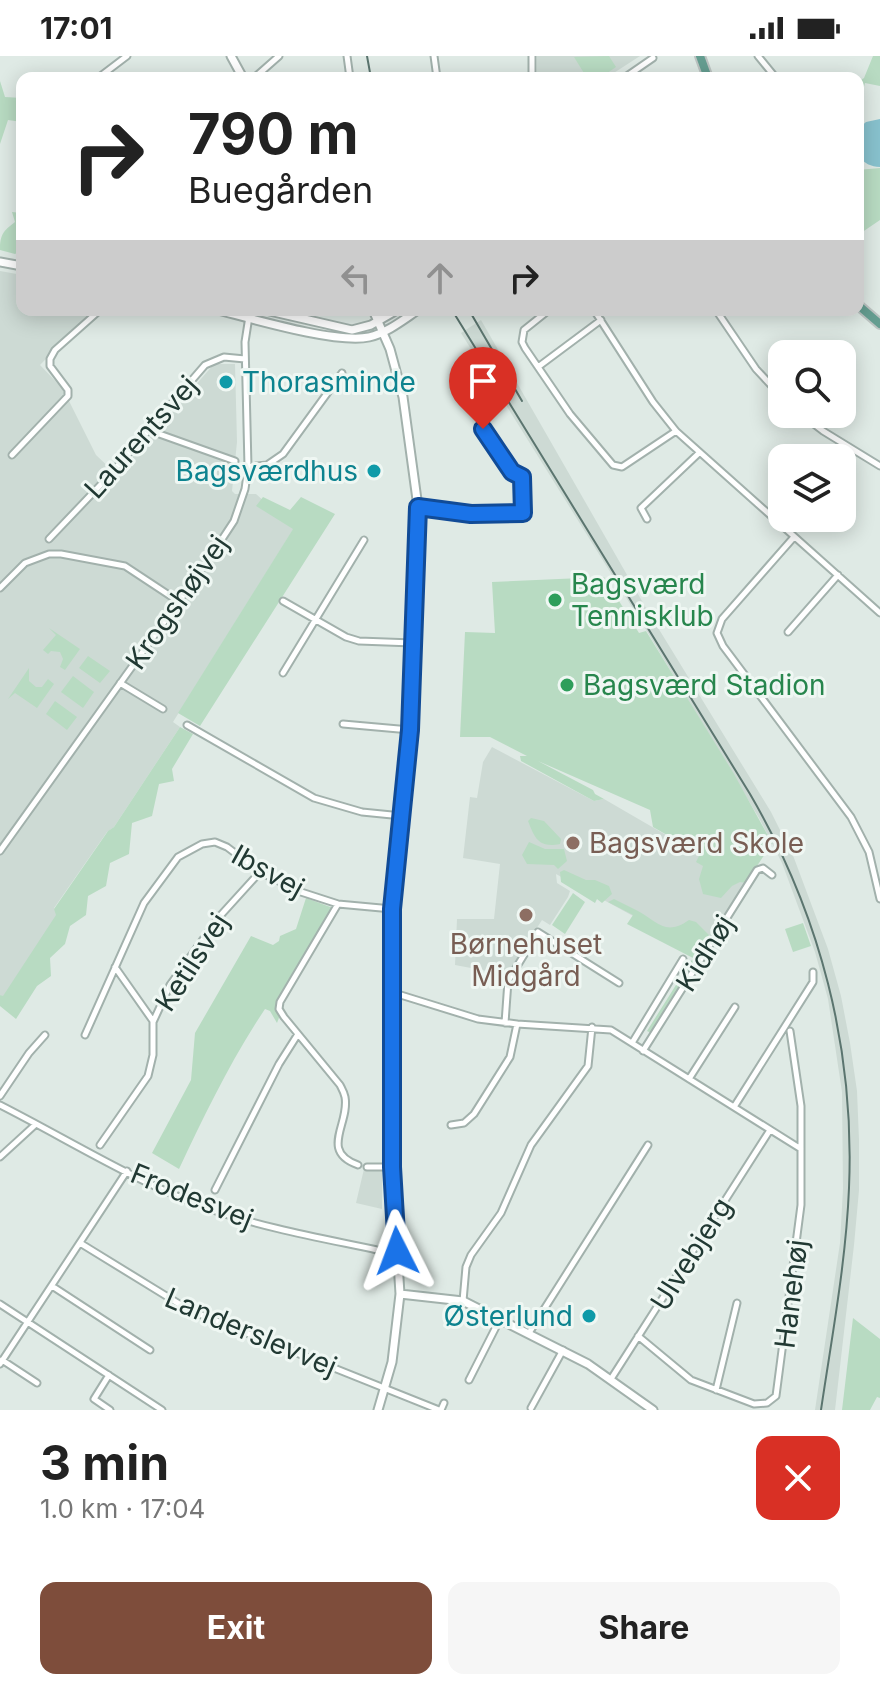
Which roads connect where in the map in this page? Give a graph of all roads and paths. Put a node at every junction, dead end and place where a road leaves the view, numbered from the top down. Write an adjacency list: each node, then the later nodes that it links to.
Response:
1 (127, 56): 5 (street)
2 (279, 56): 6 (street)
3 (758, 56): 8 (street)
4 (653, 58): 7 (street)
5 (106, 72)
6 (261, 72)
7 (633, 72)
8 (771, 72)
9 (864, 310): 22 (main road)
10 (93, 316): 33 (street)
11 (249, 316): 24 (street, Krogshøjvej)
12 (257, 316): 23 (street)
13 (291, 316): 21 (street)
14 (376, 316): 21 (street)
15 (387, 316): 21 (street)
16 (408, 316): 23 (street)
17 (541, 316): 25 (street)
18 (598, 316): 20 (street)
19 (720, 316): 27 (street)
20 (601, 320): 25 (street); 31 (street)
21 (379, 321): 23 (street)
22 (880, 324)
23 (383, 332): 37 (street)
24 (245, 359): 30 (street, Laurentsvej); 36 (street, Krogshøjvej)
25 (538, 367): 31 (street)
26 (342, 373): 36 (street)
27 (768, 382)
28 (482, 428): 37 (street)
29 (819, 428): 35 (street)
30 (148, 430): 34 (street); 40 (street, Laurentsvej)
31 (676, 431): 32 (street)
32 (699, 453): 38 (street); 39 (street)
33 (12, 455)
34 (235, 461)
35 (880, 466)
36 (248, 467): 44 (street, Krogshøjvej)
37 (418, 507): 49 (street)
38 (647, 519)
39 (794, 537): 42 (street); 58 (street)
40 (49, 539)
41 (364, 540): 47 (street)
42 (838, 575): 46 (street); 48 (street)
43 (0, 588): 44 (street)
44 (178, 601): 51 (street, Krogshøjvej)
45 (283, 601): 47 (street)
46 (880, 613)
47 (315, 620): 49 (street); 50 (street)
48 (788, 632)
49 (414, 643): 55 (street)
50 (283, 673)
51 (120, 683): 52 (street); 57 (street, Krogshøjvej)
52 (163, 709)
53 (343, 724): 55 (street)
54 (187, 725): 56 (street)
55 (410, 730): 56 (street)
56 (402, 816): 64 (street)
57 (0, 851)
58 (871, 861): 59 (street); 62 (street)
59 (880, 861)
60 (260, 872): 63 (street, Ibsvej); 66 (street, Ibsvej); 71 (street, Ketilsvej)
61 (772, 875): 80 (street, Kidhøj)
62 (880, 899)
63 (338, 904): 64 (street, Ibsvej); 76 (street)
64 (392, 909): 69 (street)
65 (683, 959): 79 (street)
66 (115, 966): 71 (street); 78 (street, Ibsvej)
67 (813, 972): 84 (street)
68 (619, 983): 72 (street)
69 (391, 992): 72 (street); 94 (street)
70 (735, 1007): 81 (street)
71 (153, 1022): 88 (street, Ketilsvej)
72 (505, 1023): 73 (street)
73 (517, 1024): 74 (street); 86 (street)
74 (592, 1027): 79 (street); 101 (street)
75 (790, 1031): 90 (street, Hanehøj)
76 (298, 1034): 92 (street); 96 (street)
77 (45, 1035): 82 (street)
78 (85, 1035)
79 (632, 1043): 80 (street)
80 (643, 1051): 81 (street)
81 (689, 1079): 84 (street)
82 (0, 1096)
83 (0, 1105): 85 (street, Frodesvej)
84 (734, 1107): 87 (street)
85 (36, 1124): 91 (street); 95 (street, Frodesvej)
86 (451, 1125)
87 (770, 1130): 90 (street); 107 (street, Ulvebjerg)
88 (100, 1145)
89 (648, 1145): 106 (street)
90 (802, 1149): 116 (street, Hanehøj)
91 (0, 1157)
92 (358, 1165)
93 (367, 1167): 94 (street)
94 (392, 1167): 98 (street)
95 (127, 1171): 97 (street); 98 (street, Frodesvej)
96 (215, 1190)
97 (80, 1243): 99 (street); 115 (street, Landerslevvej)
98 (397, 1251): 100 (street)
99 (52, 1286): 105 (street); 108 (street)
100 (400, 1294): 101 (street); 115 (street)
101 (463, 1301): 104 (street)
102 (737, 1303): 116 (street)
103 (0, 1304): 105 (street)
104 (500, 1318): 106 (street); 113 (street)
105 (28, 1321): 110 (street); 111 (street)
106 (529, 1333): 109 (street)
107 (638, 1336): 112 (street, Ulvebjerg); 116 (street, Hanehøj)
108 (150, 1350)
109 (563, 1350): 112 (street); 118 (street)
110 (1, 1362): 114 (street)
111 (109, 1375): 119 (street); 120 (street)
112 (611, 1379): 123 (street)
113 (469, 1380)
114 (37, 1383)
115 (386, 1388): 121 (street); 122 (street, Landerslevvej)
116 (716, 1390)
117 (444, 1403): 122 (street)
118 (531, 1408)
119 (110, 1410)
120 (162, 1410)
121 (378, 1410)
122 (440, 1410)
123 (653, 1410)

